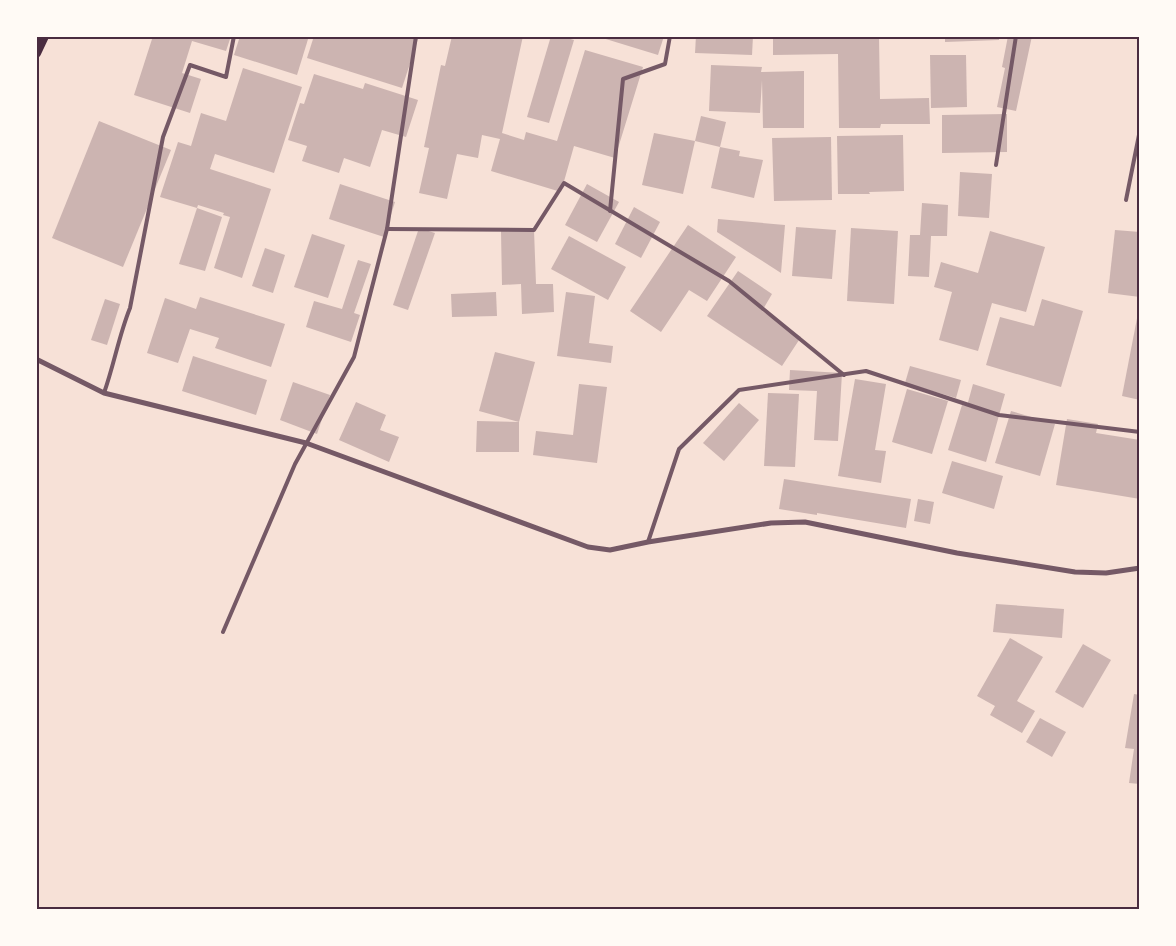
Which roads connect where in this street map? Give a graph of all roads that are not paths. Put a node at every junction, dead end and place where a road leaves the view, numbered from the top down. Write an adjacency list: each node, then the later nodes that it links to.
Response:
1 (44, 36): 6 (main road)
2 (234, 36): 14 (lane)
3 (416, 36): 11 (lane)
4 (670, 36): 10 (lane)
5 (1016, 36): 8 (lane)
6 (36, 53)
7 (1140, 130): 9 (lane)
8 (996, 165)
9 (1126, 200)
10 (610, 210): 11 (lane); 13 (lane)
11 (387, 229): 16 (lane)
12 (36, 359): 14 (street)
13 (844, 374): 15 (lane); 17 (lane)
14 (104, 393): 16 (street)
15 (1140, 432)
16 (306, 443): 17 (street); 19 (lane)
17 (648, 542): 18 (street)
18 (1140, 568)
19 (223, 632)

